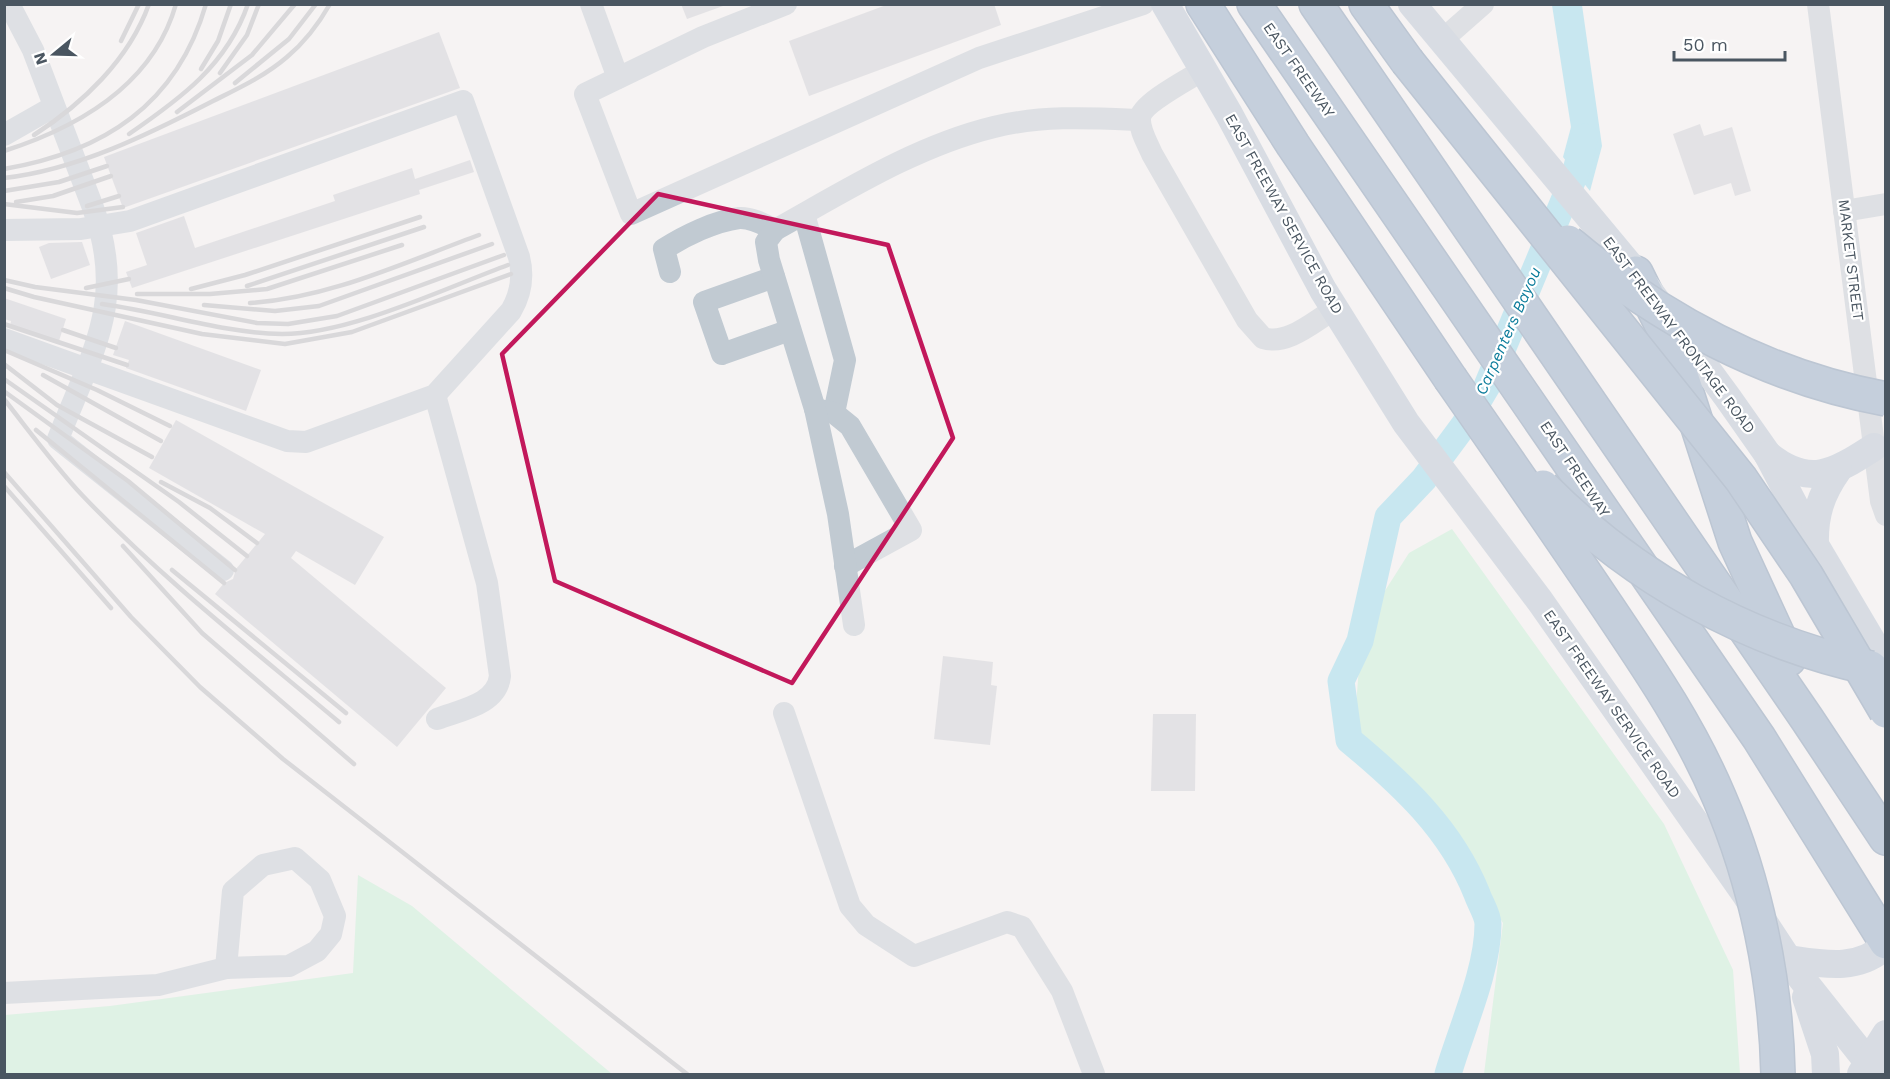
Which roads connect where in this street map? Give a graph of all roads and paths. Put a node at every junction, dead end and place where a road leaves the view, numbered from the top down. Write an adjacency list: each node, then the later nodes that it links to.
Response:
1 (9, 4): 16 (street)
2 (591, 4): 15 (street)
3 (1143, 4): 15 (street)
4 (1165, 4): 14 (main road, EAST FREEWAY SERVICE ROAD)
5 (1203, 4): 33 (highway)
6 (1254, 4): 52 (highway, EAST FREEWAY)
7 (1316, 4): 50 (highway)
8 (1366, 4): 19 (highway, bridge)
9 (1412, 4): 13 (main road, EAST FREEWAY FRONTAGE ROAD)
10 (1483, 4): 13 (street)
11 (1818, 4): 21 (street, MARKET STREET)
12 (778, 6): 15 (street)
13 (1442, 41): 27 (main road, EAST FREEWAY FRONTAGE ROAD)
14 (1203, 70): 17 (street); 29 (main road, EAST FREEWAY SERVICE ROAD)
15 (618, 78)
16 (53, 106): 18 (street); 23 (street)
17 (1140, 120): 22 (street); 29 (street)
18 (4, 135)
19 (1466, 137): 35 (highway, bridge); 47 (highway, bridge)
20 (1886, 204): 21 (street)
21 (1844, 211): 37 (street, MARKET STREET)
22 (804, 214): 25 (street); 36 (street)
23 (101, 227): 24 (street); 32 (street); 34 (street)
24 (4, 230)
25 (776, 230): 26 (street); 28 (street)
26 (670, 272)
27 (1636, 273): 38 (main road, EAST FREEWAY FRONTAGE ROAD); 50 (highway)
28 (774, 277): 30 (street); 30 (street)
29 (1335, 309): 53 (main road, EAST FREEWAY SERVICE ROAD)
30 (790, 330): 36 (street)
31 (4, 339): 32 (street)
32 (86, 371): 34 (street); 43 (street)
33 (1450, 378): 46 (highway, bridge); 59 (highway, bridge)
34 (435, 395): 49 (street)
35 (1886, 399)
36 (825, 411): 42 (street); 42 (street)
37 (1874, 447): 39 (main road); 40 (street, MARKET STREET)
38 (1767, 455): 39 (main road); 41 (main road, EAST FREEWAY FRONTAGE ROAD)
39 (1838, 470): 41 (main road)
40 (1886, 515)
41 (1815, 545): 45 (main road, EAST FREEWAY FRONTAGE ROAD)
42 (845, 566): 44 (street)
43 (223, 570)
44 (854, 625)
45 (1886, 664)
46 (1886, 671)
47 (1886, 711)
48 (784, 713): 58 (street)
49 (437, 719)
50 (1843, 771): 51 (highway)
51 (1879, 829)
52 (1886, 943): 53 (main road)
53 (1792, 964): 57 (main road); 60 (main road)
54 (226, 968): 54 (street); 55 (street)
55 (4, 993)
56 (1886, 1034): 57 (main road)
57 (1868, 1070)
58 (1094, 1074)
59 (1778, 1074)
60 (1826, 1074)

